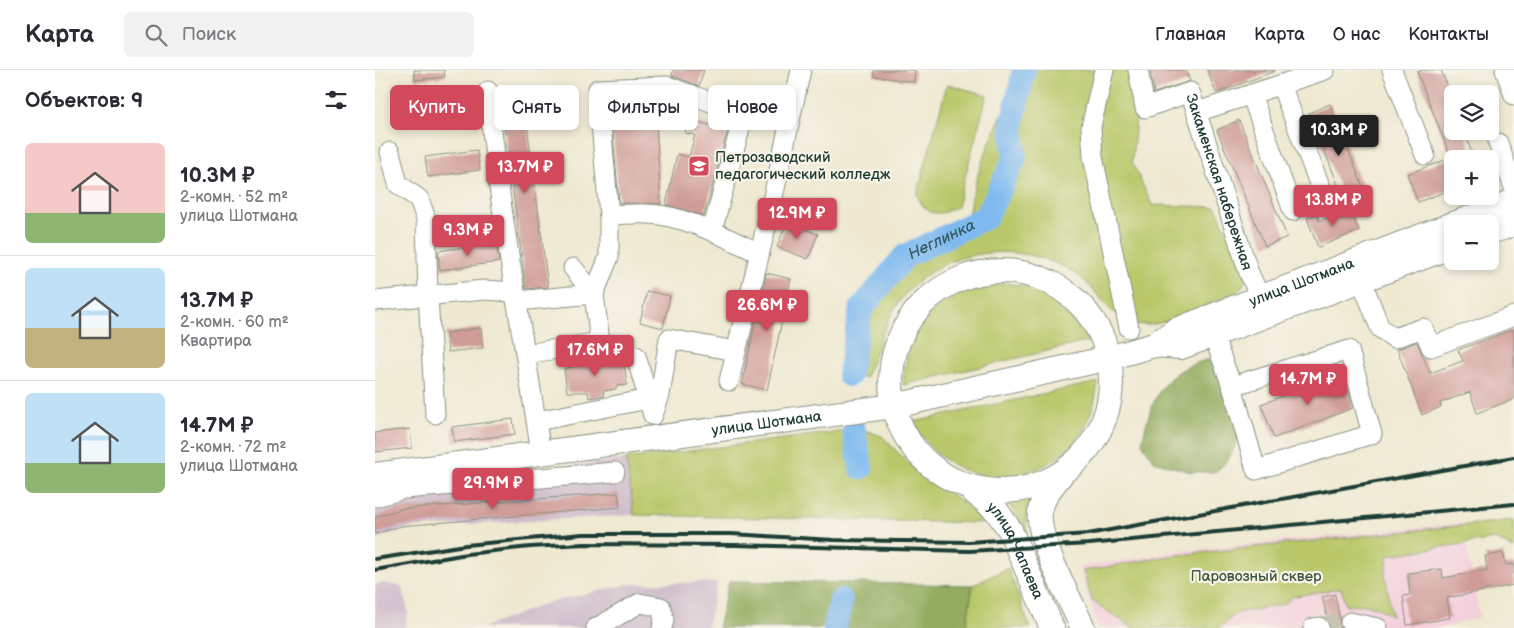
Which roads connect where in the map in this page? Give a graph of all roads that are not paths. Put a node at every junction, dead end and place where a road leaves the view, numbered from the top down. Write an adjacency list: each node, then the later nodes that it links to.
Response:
1 (801, 70): 26 (street)
2 (1104, 70): 35 (street)
3 (1138, 70): 11 (street, Закаменская набережная)
4 (1325, 70): 7 (street)
5 (1392, 70): 14 (street)
6 (1505, 70): 10 (street)
7 (1281, 85): 9 (street); 16 (street)
8 (489, 91): 31 (street)
9 (1251, 94): 11 (street); 18 (street)
10 (1514, 96)
11 (1197, 112): 32 (street, Закаменская набережная)
12 (1498, 144): 15 (street)
13 (390, 152): 30 (street)
14 (1425, 156)
15 (1514, 188)
16 (1322, 191)
17 (1514, 201): 20 (main road, улица Шотмана)
18 (1293, 211)
19 (609, 215): 24 (street); 24 (street); 29 (street)
20 (1477, 215)
21 (1514, 224): 23 (main road)
22 (1444, 227): 32 (main road, улица Шотмана)
23 (1499, 229)
24 (712, 231): 26 (street)
25 (1444, 249): 28 (main road, улица Шотмана)
26 (759, 253): 39 (street)
27 (573, 268): 29 (street)
28 (1361, 279): 34 (street); 36 (main road, улица Шотмана)
29 (594, 294): 31 (street); 37 (street)
30 (428, 295): 31 (street); 33 (street); 46 (street)
31 (515, 296): 40 (street)
32 (1260, 298): 38 (main road, улица Шотмана)
33 (375, 301)
34 (1514, 316)
35 (1129, 328)
36 (1213, 335): 38 (main road, улица Шотмана); 43 (street)
37 (600, 342): 40 (street); 45 (street)
38 (1154, 346): 41 (main road, улица Шотмана)
39 (736, 351): 42 (street); 45 (street)
40 (526, 354): 47 (street)
41 (1109, 358): 44 (main road, улица Шотмана); 44 (main road); 50 (main road)
42 (729, 381)
43 (1232, 386): 43 (street)
44 (893, 406): 48 (main road, улица Шотмана); 53 (main road)
45 (650, 407): 47 (street); 48 (street)
46 (435, 414)
47 (537, 421): 49 (street)
48 (655, 439): 49 (main road, улица Шотмана)
49 (541, 453): 52 (main road, улица Шотмана)
50 (1064, 471): 53 (main road); 59 (main road, улица Чапаева)
51 (615, 472): 54 (street)
52 (375, 475)
53 (964, 485): 58 (main road, улица Чапаева)
54 (375, 497)
55 (1350, 622): 60 (street)
56 (595, 628): 57 (street)
57 (662, 628)
58 (1052, 628)
59 (1083, 628)
60 (1378, 628)

